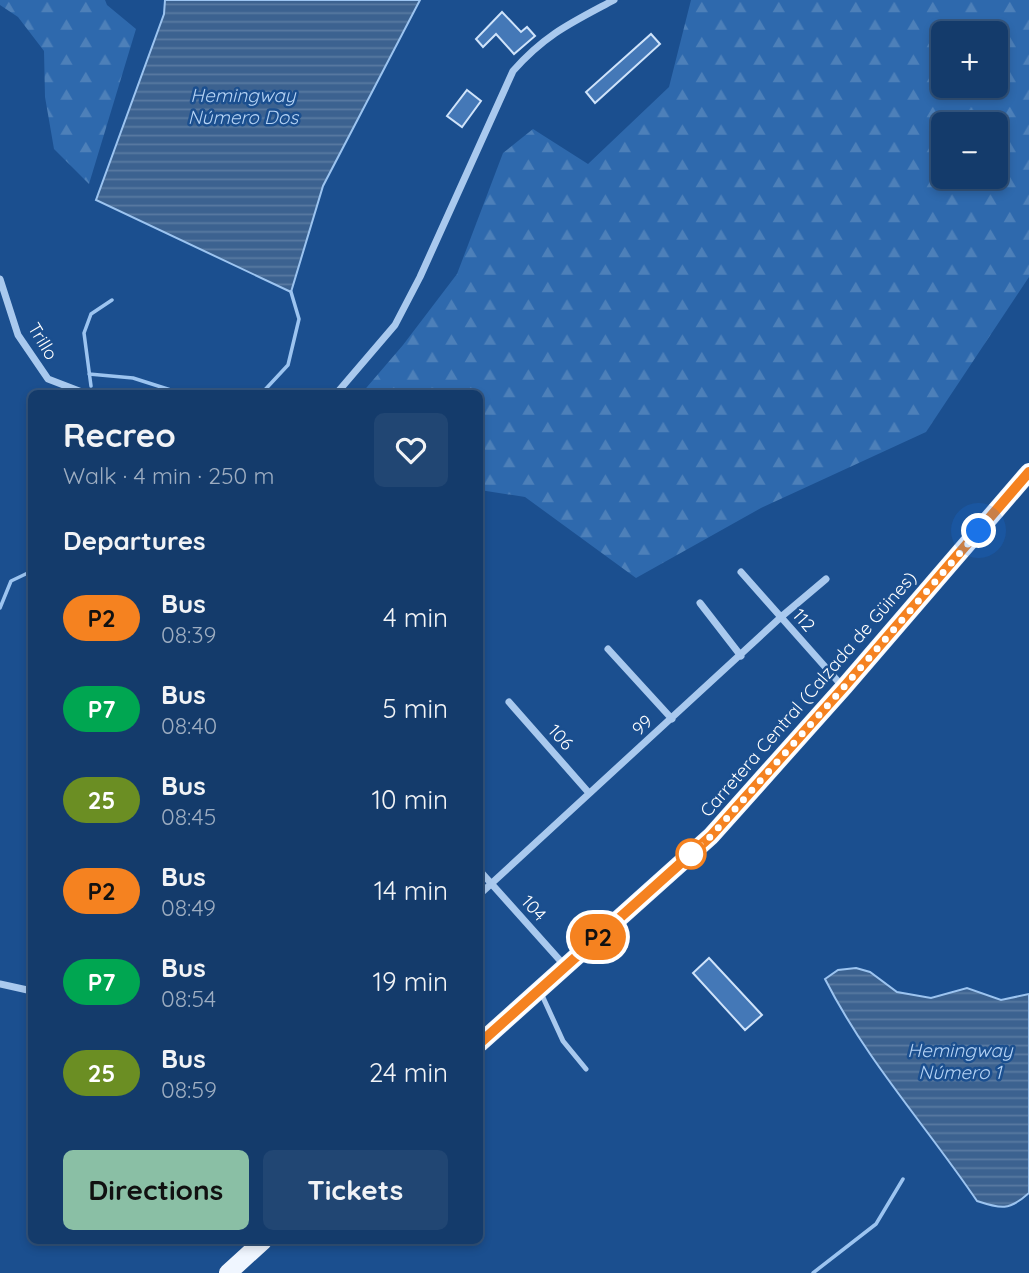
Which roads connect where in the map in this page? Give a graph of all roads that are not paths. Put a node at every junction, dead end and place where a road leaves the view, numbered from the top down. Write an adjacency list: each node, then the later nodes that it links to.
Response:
1 (614, 0): 5 (street)
2 (0, 279): 3 (street, Trillo)
3 (2, 292): 4 (street, Trillo)
4 (77, 390)
5 (339, 390)
6 (1029, 472): 13 (main road, Carretera Central (Calzada de Güines))
7 (741, 572): 10 (street, 112)
8 (826, 579): 10 (street, 99)
9 (700, 603): 12 (street)
10 (781, 617): 12 (street, 99); 13 (street, 112)
11 (608, 649): 15 (street)
12 (741, 656): 15 (street, 99)
13 (844, 687): 20 (main road, Carretera Central (Calzada de Güines))
14 (509, 702): 16 (street, 106)
15 (672, 719): 16 (street, 99)
16 (589, 793): 18 (street, 99)
17 (483, 875): 18 (street, 104)
18 (491, 884): 19 (street, 99); 20 (street, 104)
19 (483, 891)
20 (565, 966): 23 (main road, Carretera Central (Calzada de Güines))
21 (0, 984): 22 (street)
22 (28, 990)
23 (540, 990): 24 (main road, Carretera Central (Calzada de Güines)); 25 (lane)
24 (483, 1040)
25 (586, 1069)
26 (260, 1244): 27 (main road)
27 (228, 1273)

